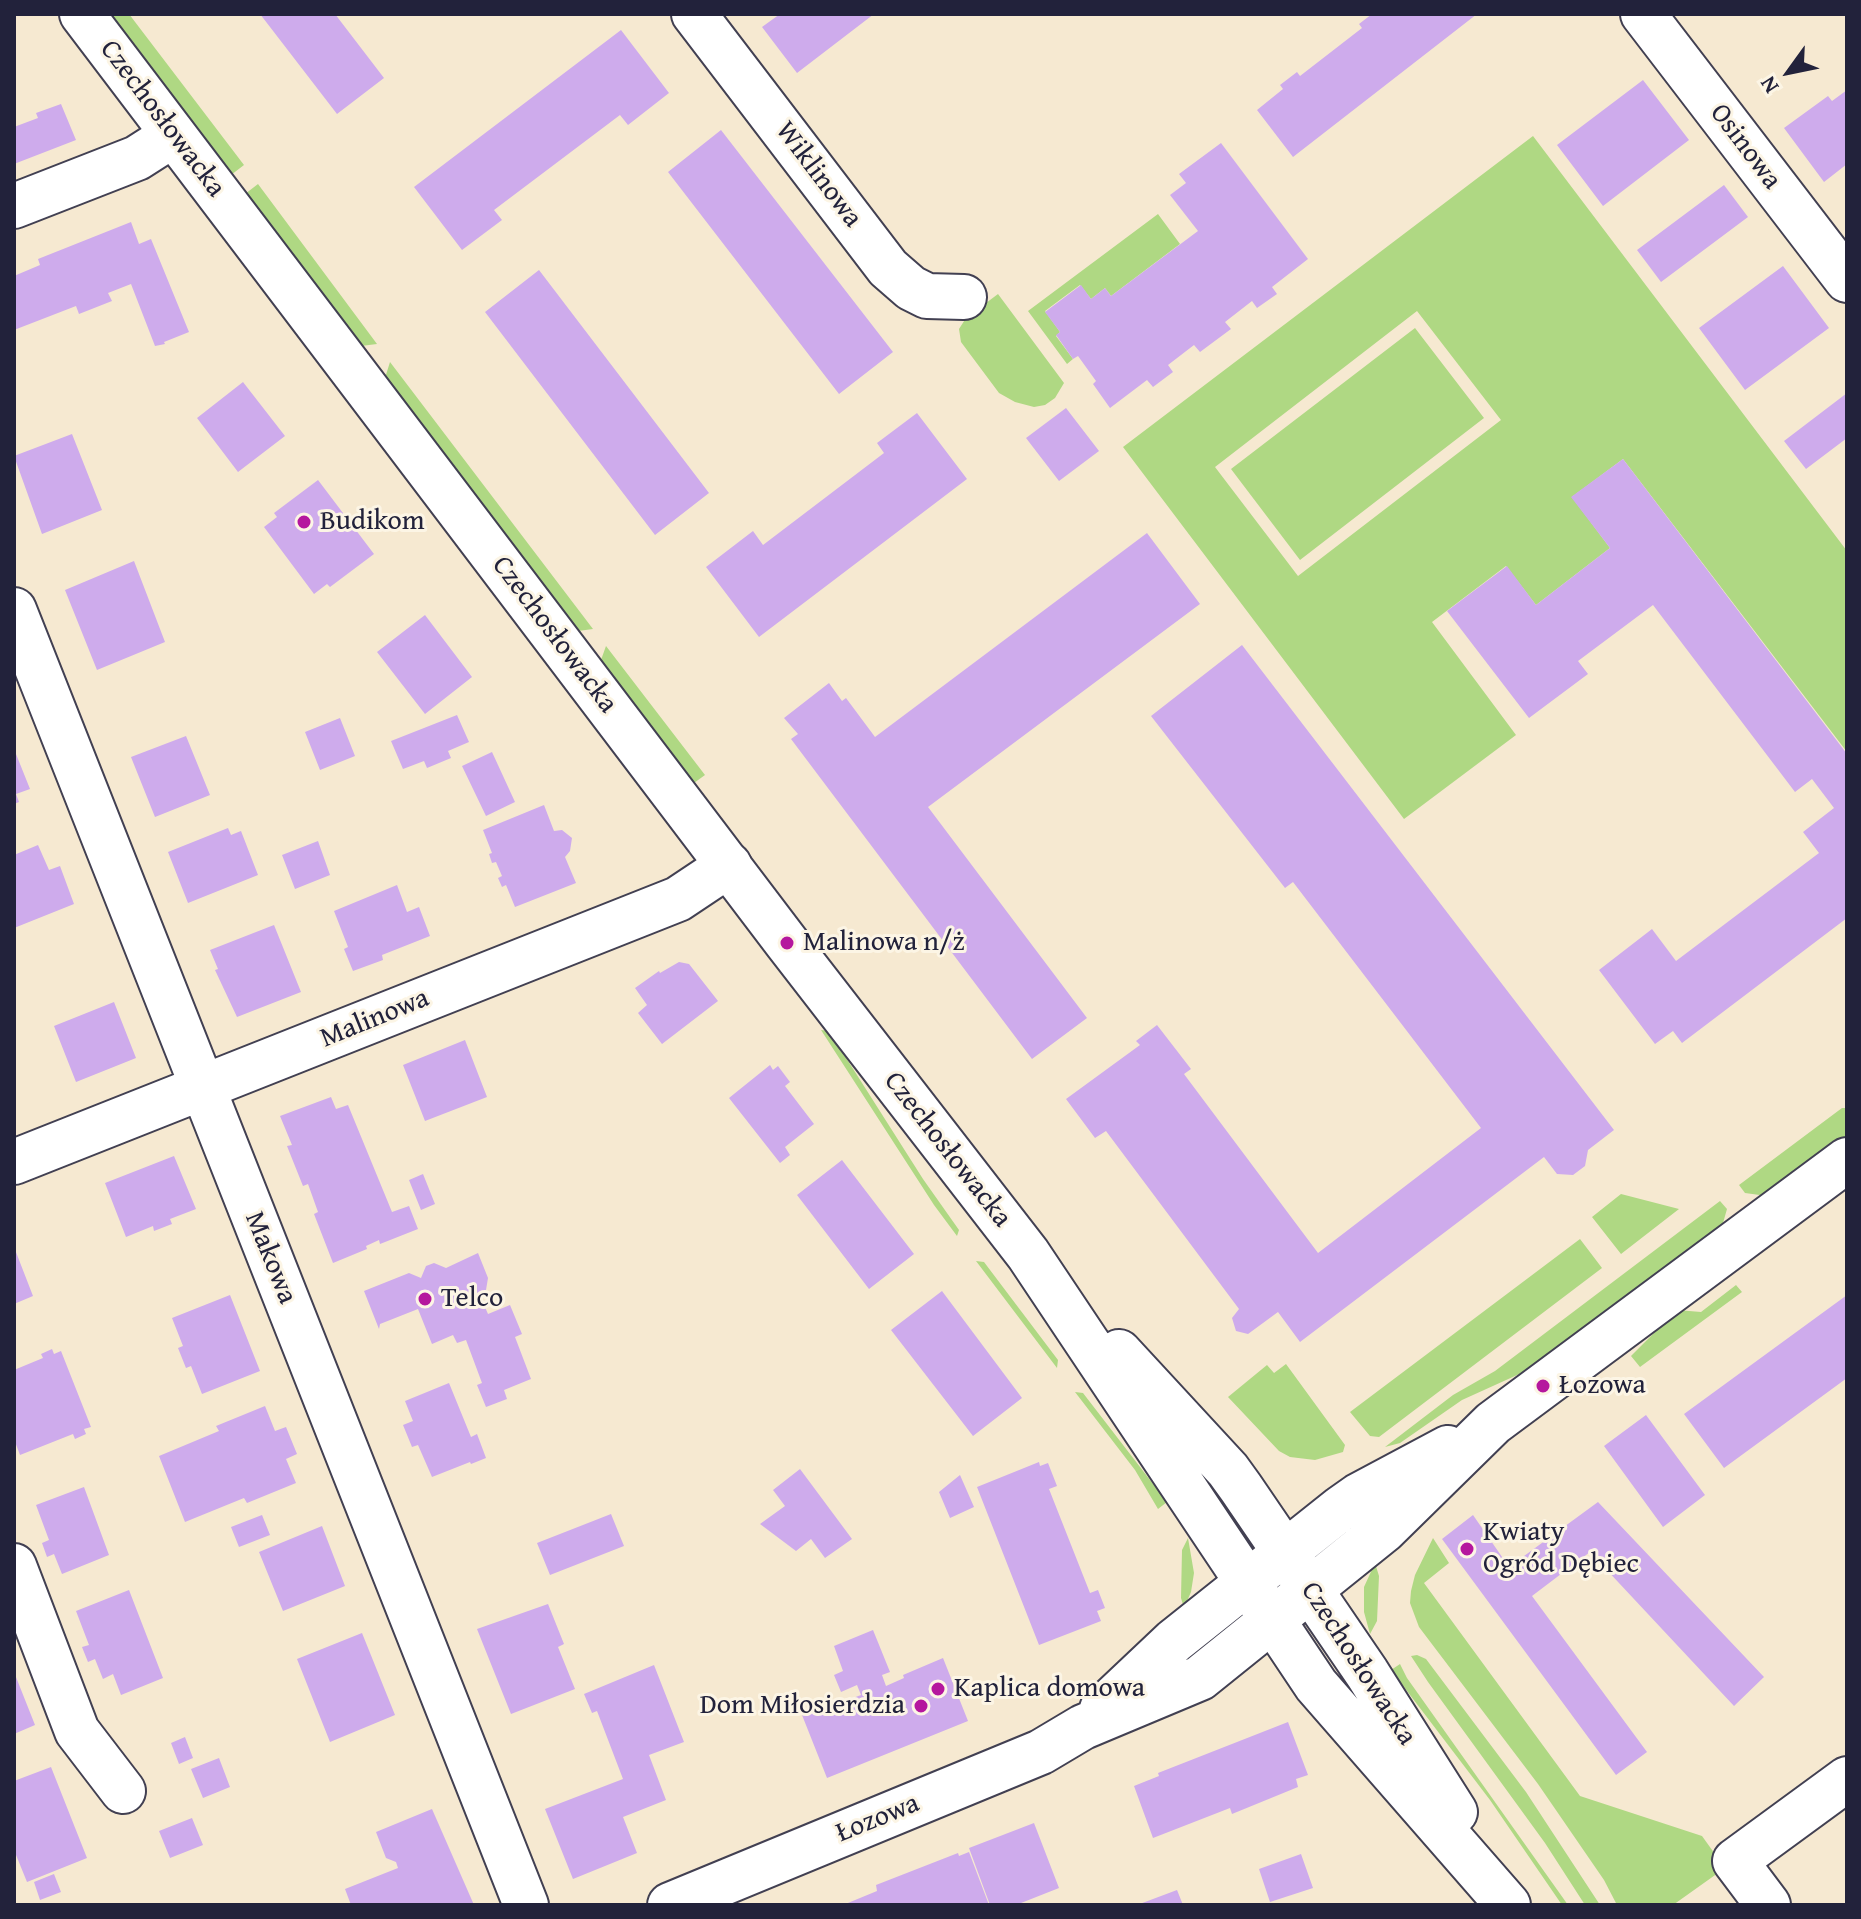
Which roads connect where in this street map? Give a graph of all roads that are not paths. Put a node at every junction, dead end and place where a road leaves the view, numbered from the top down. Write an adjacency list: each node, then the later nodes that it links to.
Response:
1 (82, 14): 4 (street, Czechosłowacka)
2 (694, 14): 7 (street, Wiklinowa)
3 (1643, 14): 6 (street, Osinowa)
4 (173, 135): 5 (street); 9 (street, Czechosłowacka)
5 (14, 206)
6 (1847, 280)
7 (964, 297)
8 (14, 610): 10 (street, Makowa)
9 (729, 865): 10 (street, Malinowa); 13 (street, Czechosłowacka)
10 (203, 1088): 12 (street, Malinowa); 23 (street, Makowa)
11 (1847, 1160): 14 (street, Łozowa)
12 (14, 1162)
13 (1028, 1254): 15 (street, Czechosłowacka); 17 (street, Czechosłowacka)
14 (1493, 1423): 15 (street, Łozowa); 18 (street, Łozowa)
15 (1285, 1553): 17 (street, Łozowa); 18 (street, Czechosłowacka)
16 (14, 1566): 22 (street)
17 (1248, 1583): 19 (street, Czechosłowacka); 20 (street, Łozowa)
18 (1310, 1590): 19 (street, Łozowa); 26 (street, Czechosłowacka)
19 (1272, 1619): 20 (street, Łozowa); 25 (street, Czechosłowacka)
20 (1083, 1727): 24 (street, Łozowa)
21 (1847, 1779): 27 (street)
22 (123, 1791)
23 (526, 1905)
24 (670, 1905)
25 (1508, 1905)
26 (1514, 1905)
27 (1768, 1905)

